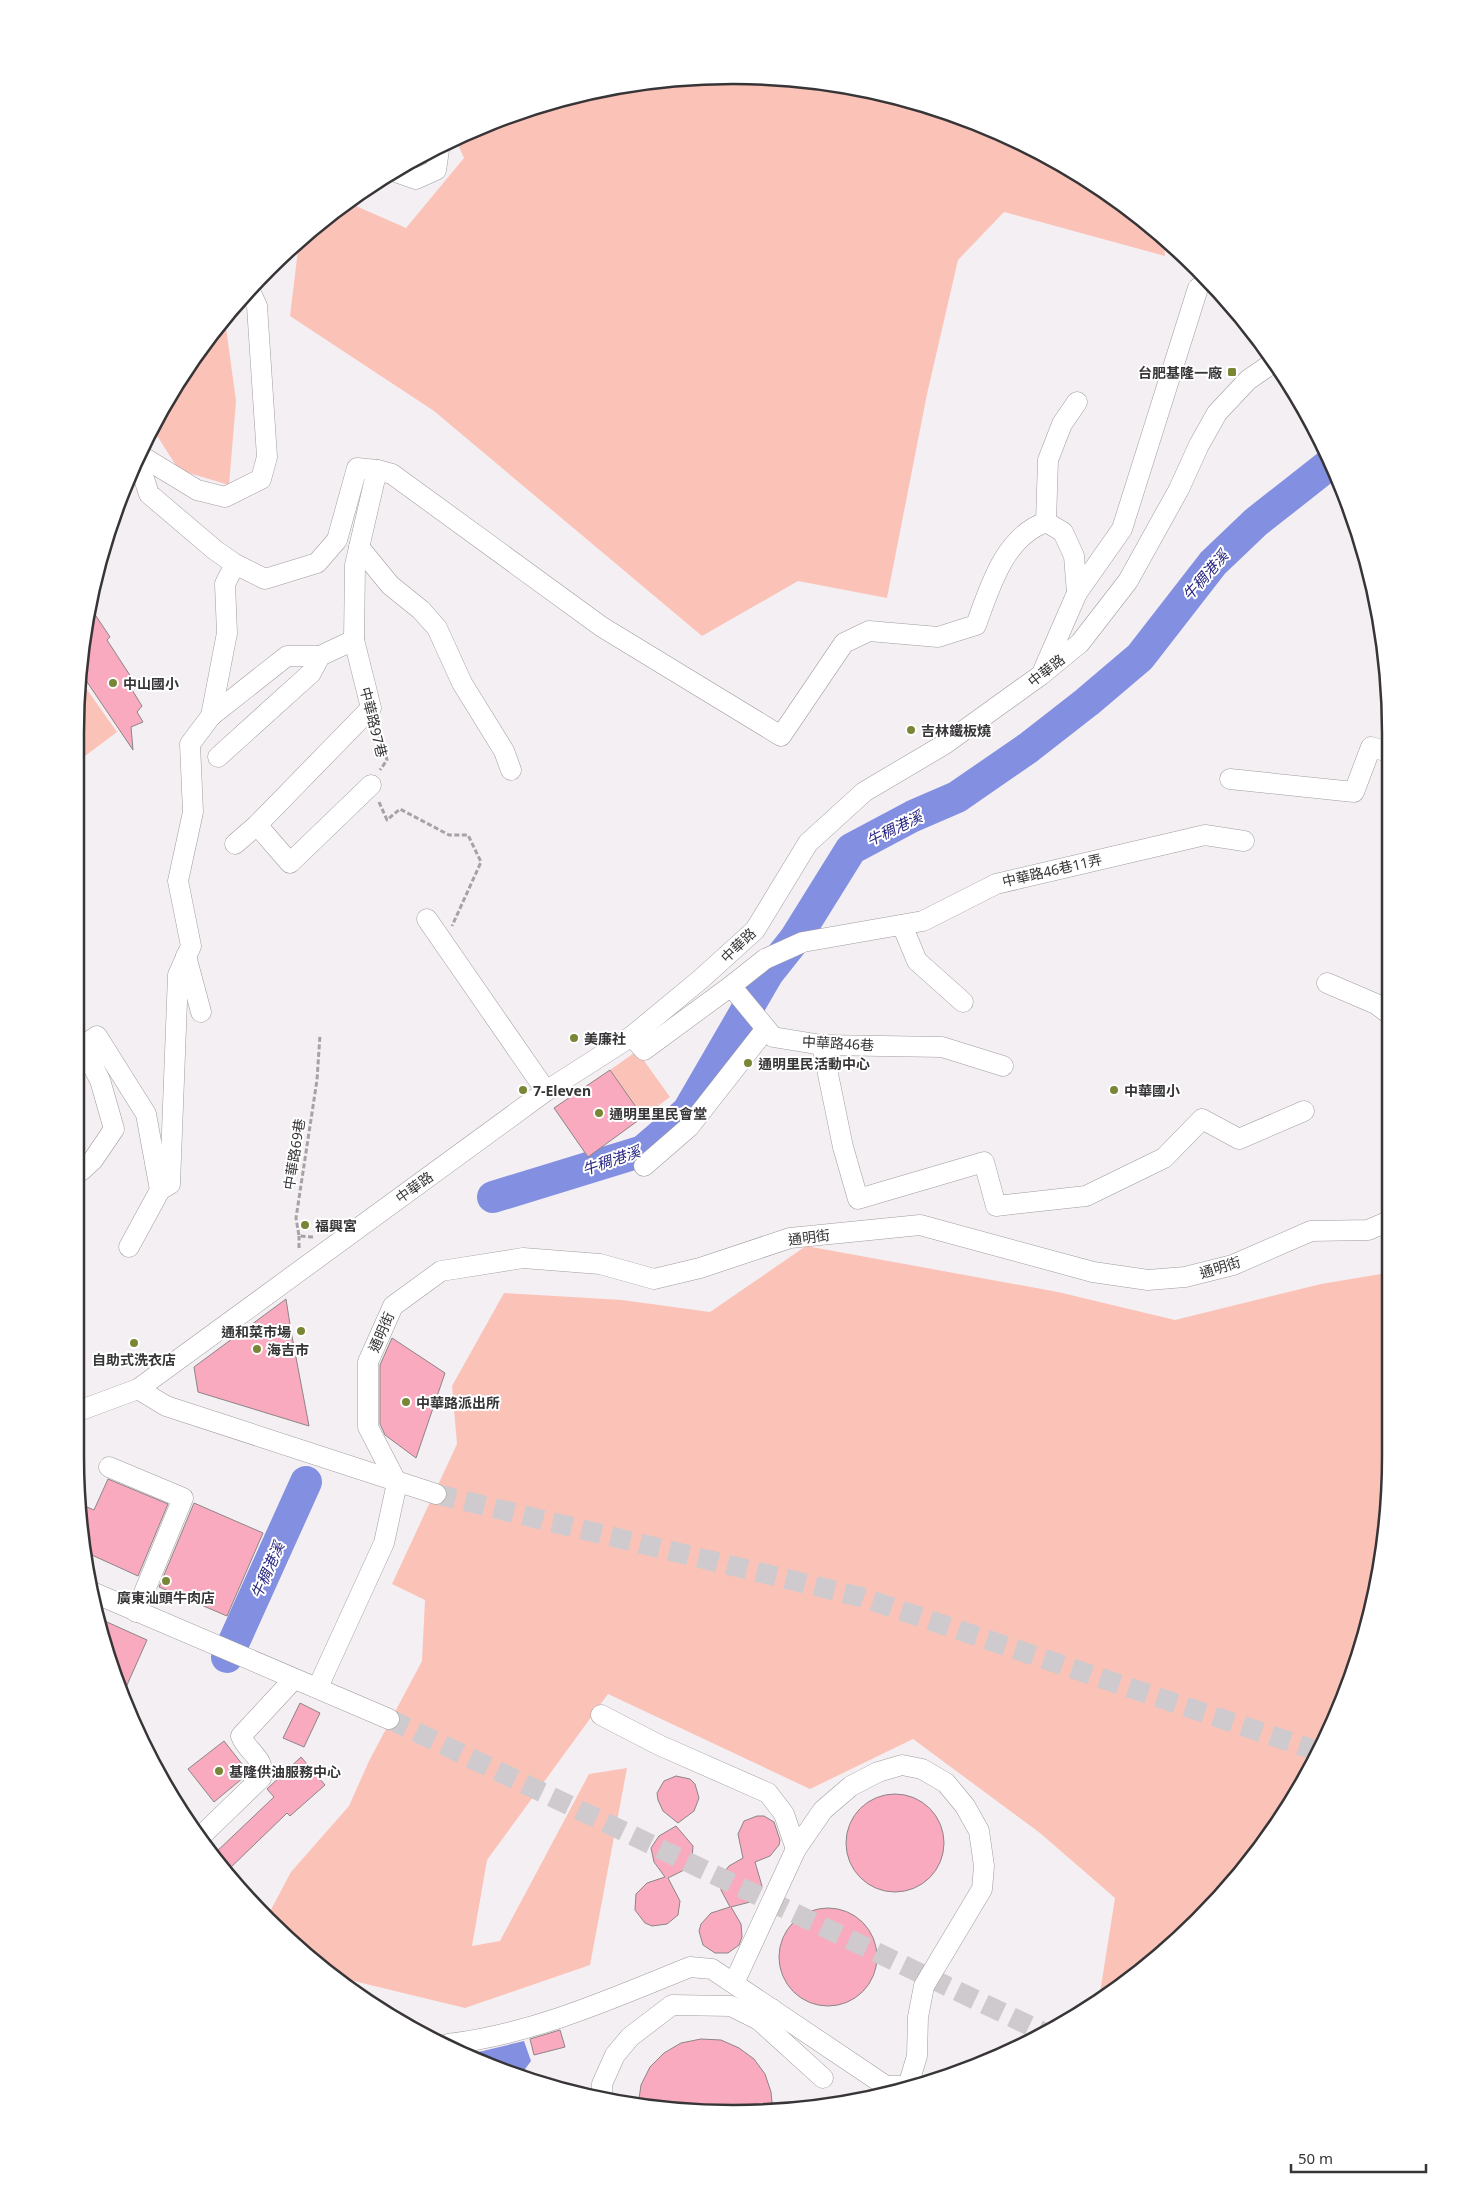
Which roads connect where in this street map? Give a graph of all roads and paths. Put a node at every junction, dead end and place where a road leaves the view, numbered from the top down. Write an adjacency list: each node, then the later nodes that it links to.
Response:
1 (438, 155): 2 (street)
2 (403, 174)
3 (1198, 288): 13 (street)
4 (252, 297): 7 (street)
5 (1268, 366): 16 (street, 中華路)
6 (1077, 402): 10 (street)
7 (145, 460)
8 (141, 468): 12 (street)
9 (377, 470): 10 (street); 11 (street, 中華路97巷); 12 (street)
10 (1046, 522): 13 (street)
11 (359, 547): 14 (street, 中華路97巷); 21 (street)
12 (235, 564): 18 (street)
13 (1077, 593): 16 (street)
14 (354, 640): 15 (street); 17 (street, 中華路97巷)
15 (320, 656): 18 (street); 20 (street)
16 (1041, 676): 38 (street, 中華路)
17 (371, 708): 23 (path, 中華路97巷); 24 (street)
18 (212, 716): 30 (street)
19 (1382, 750): 22 (street)
20 (218, 757)
21 (510, 770)
22 (1230, 779)
23 (371, 785): 24 (street); 29 (path)
24 (257, 825): 26 (street)
25 (1244, 841): 28 (street, 中華路46巷11弄)
26 (235, 844)
27 (427, 919): 29 (street)
28 (902, 925): 32 (street, 中華路46巷11弄); 33 (street)
29 (445, 942): 43 (street)
30 (186, 956): 35 (street); 47 (street)
31 (1327, 983): 34 (street)
32 (734, 989): 36 (street); 38 (street)
33 (963, 1002)
34 (1382, 1008)
35 (201, 1012)
36 (763, 1027): 40 (street, 中華路46巷); 45 (street)
37 (320, 1035): 49 (path, 中華路69巷)
38 (632, 1036): 43 (street, 中華路)
39 (84, 1045): 47 (street)
40 (822, 1045): 42 (street, 中華路46巷); 44 (street)
41 (84, 1050): 46 (street)
42 (1003, 1066)
43 (546, 1091): 49 (street, 中華路)
44 (1304, 1111)
45 (644, 1166)
46 (84, 1168)
47 (160, 1190): 50 (street)
48 (1382, 1224): 54 (street, 通明街)
49 (338, 1243): 51 (street, 中華路)
50 (129, 1247)
51 (138, 1389): 52 (street, 中華路); 54 (street)
52 (84, 1409)
53 (109, 1466): 57 (street)
54 (397, 1483): 55 (street); 59 (street)
55 (436, 1494)
56 (99, 1595): 57 (street)
57 (136, 1612): 58 (street)
58 (294, 1679): 59 (street); 62 (street)
59 (318, 1687): 61 (street)
60 (601, 1715): 63 (street)
61 (389, 1719)
62 (205, 1833)
63 (796, 1849): 64 (street); 68 (street)
64 (734, 1983): 65 (street); 66 (street)
65 (766, 2014): 67 (street); 69 (street); 70 (street)
66 (457, 2043)
67 (823, 2078)
68 (910, 2080)
69 (888, 2086)
70 (602, 2092)

